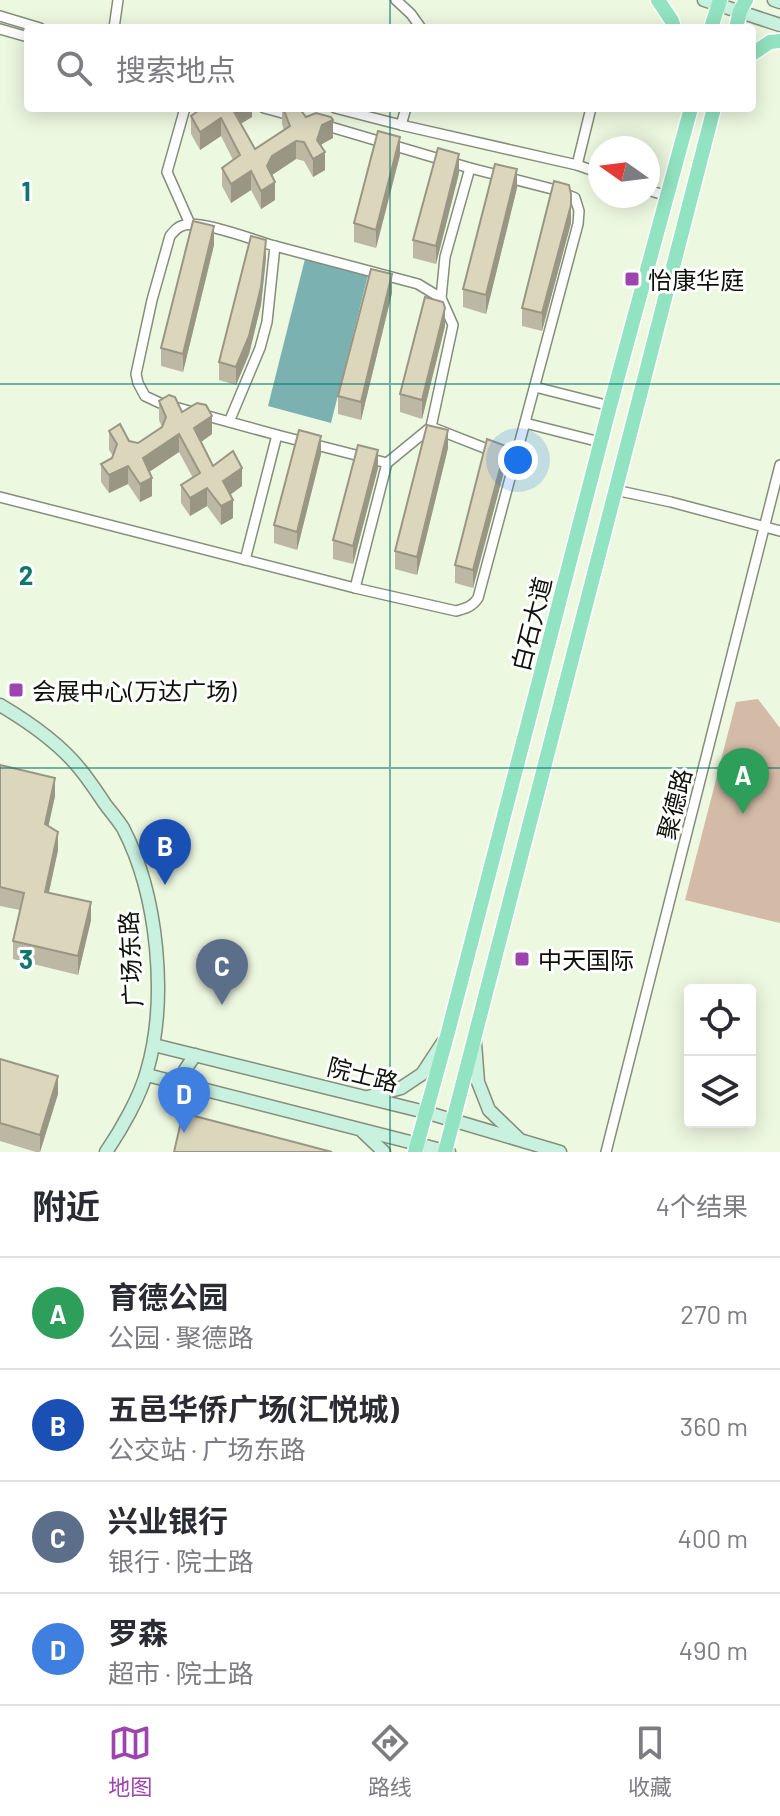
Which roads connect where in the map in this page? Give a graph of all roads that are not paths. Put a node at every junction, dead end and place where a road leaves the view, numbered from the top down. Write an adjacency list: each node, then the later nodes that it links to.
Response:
1 (118, 0): 10 (street)
2 (396, 0): 11 (street)
3 (658, 0): 12 (main road)
4 (774, 0): 6 (main road)
5 (714, 1): 7 (main road); 13 (main road)
6 (780, 2)
7 (743, 6): 14 (main road)
8 (0, 16): 9 (street)
9 (27, 24)
10 (115, 24)
11 (418, 24)
12 (673, 24)
13 (711, 24)
14 (780, 25)
15 (0, 29): 16 (street)
16 (24, 36)
17 (780, 41): 18 (main road)
18 (756, 51)
19 (184, 112): 37 (street)
20 (279, 112): 27 (street)
21 (351, 112): 29 (street)
22 (405, 112): 29 (street)
23 (590, 112): 32 (street)
24 (687, 112): 30 (main road, 白石大道)
25 (713, 112): 31 (main road, 白石大道)
26 (718, 112): 31 (main road)
27 (294, 116)
28 (309, 121): 33 (street)
29 (401, 125): 32 (street)
30 (685, 131): 31 (main road); 36 (main road, 白石大道)
31 (705, 138): 50 (main road, 白石大道)
32 (577, 165): 34 (street)
33 (470, 168): 39 (street); 40 (street)
34 (588, 169)
35 (660, 194): 36 (street)
36 (667, 196): 41 (main road, 白石大道)
37 (190, 224): 38 (street); 42 (street)
38 (275, 246): 39 (street); 42 (street)
39 (441, 298): 44 (street)
40 (535, 387): 41 (street); 43 (street)
41 (610, 406): 46 (main road, 白石大道)
42 (229, 422): 45 (street)
43 (525, 423): 46 (street); 47 (street)
44 (431, 427): 47 (street); 48 (street)
45 (277, 435): 48 (street); 54 (street)
46 (600, 442): 57 (main road, 白石大道)
47 (515, 460): 55 (street)
48 (387, 463): 55 (street)
49 (780, 465): 52 (street, 聚德路)
50 (615, 490): 52 (street); 58 (main road, 白石大道)
51 (0, 497): 54 (street)
52 (766, 527): 53 (street); 73 (street, 聚德路)
53 (780, 531)
54 (245, 560): 55 (street)
55 (355, 588)
56 (0, 705): 59 (main road, 广场东路)
57 (447, 1036): 63 (main road); 64 (main road, 白石大道)
58 (475, 1036): 65 (main road, 白石大道); 67 (main road)
59 (154, 1045): 60 (main road, 院士路); 61 (main road, 广场东路)
60 (195, 1055): 62 (main road); 63 (main road, 院士路)
61 (147, 1075): 62 (main road); 69 (main road, 广场东路)
62 (185, 1084): 66 (main road)
63 (364, 1098): 64 (main road, 院士路)
64 (425, 1112): 65 (main road, 院士路); 68 (main road, 白石大道)
65 (454, 1121): 67 (main road, 院士路); 71 (main road, 白石大道)
66 (361, 1130): 68 (main road); 70 (main road)
67 (521, 1140): 72 (main road, 院士路)
68 (416, 1148): 71 (main road)
69 (106, 1152)
70 (384, 1152)
71 (447, 1152)
72 (560, 1152)
73 (606, 1152)

